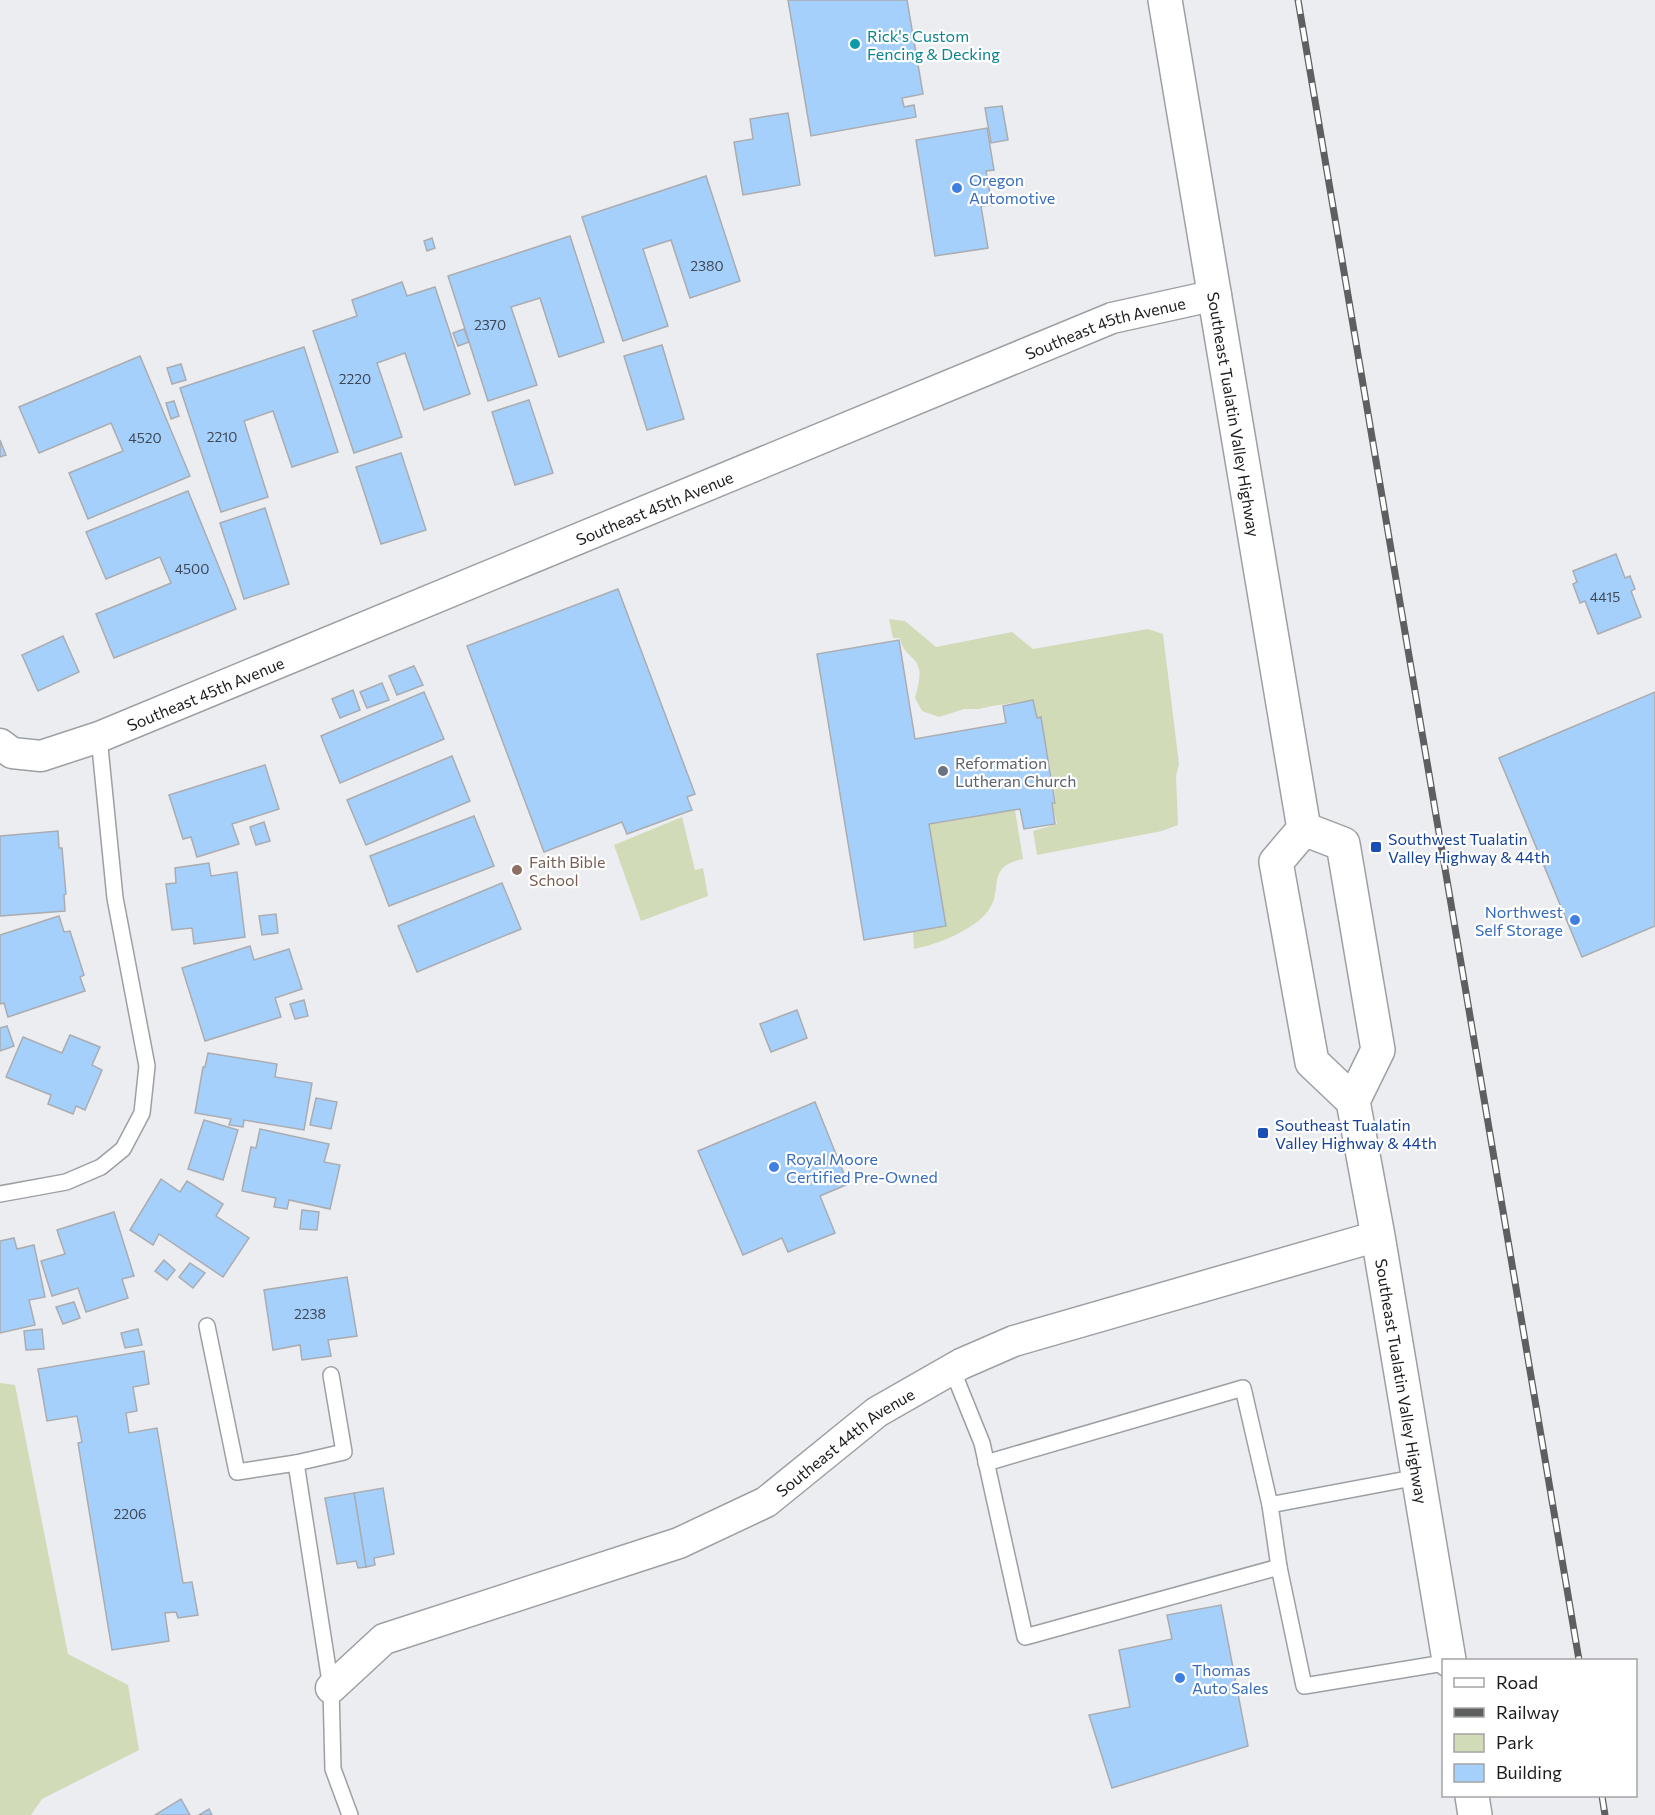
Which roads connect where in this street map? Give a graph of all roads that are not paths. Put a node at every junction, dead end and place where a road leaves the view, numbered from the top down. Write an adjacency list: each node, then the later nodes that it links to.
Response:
1 (1166, 0): 2 (main road, Southeast Tualatin Valley Highway)
2 (1216, 295): 3 (street, Southeast 45th Avenue); 5 (main road, Southeast Tualatin Valley Highway)
3 (99, 737): 4 (street, Southeast 45th Avenue); 7 (lane)
4 (0, 744)
5 (1304, 829): 6 (main road); 6 (main road)
6 (1353, 1101): 8 (main road, Southeast Tualatin Valley Highway)
7 (0, 1194)
8 (1378, 1236): 10 (street, Southeast 44th Avenue); 14 (main road, Southeast Tualatin Valley Highway)
9 (207, 1326): 12 (lane)
10 (952, 1369): 13 (lane); 19 (street, Southeast 44th Avenue)
11 (331, 1375): 12 (lane)
12 (296, 1463): 19 (lane)
13 (986, 1463): 15 (lane); 16 (lane)
14 (1418, 1477): 15 (lane); 17 (main road, Southeast Tualatin Valley Highway)
15 (1270, 1505): 16 (lane)
16 (1279, 1567): 18 (lane)
17 (1449, 1659)
18 (1442, 1663)
19 (331, 1688): 21 (lane)
20 (1472, 1797): 22 (main road)
21 (350, 1815)
22 (1475, 1815)

